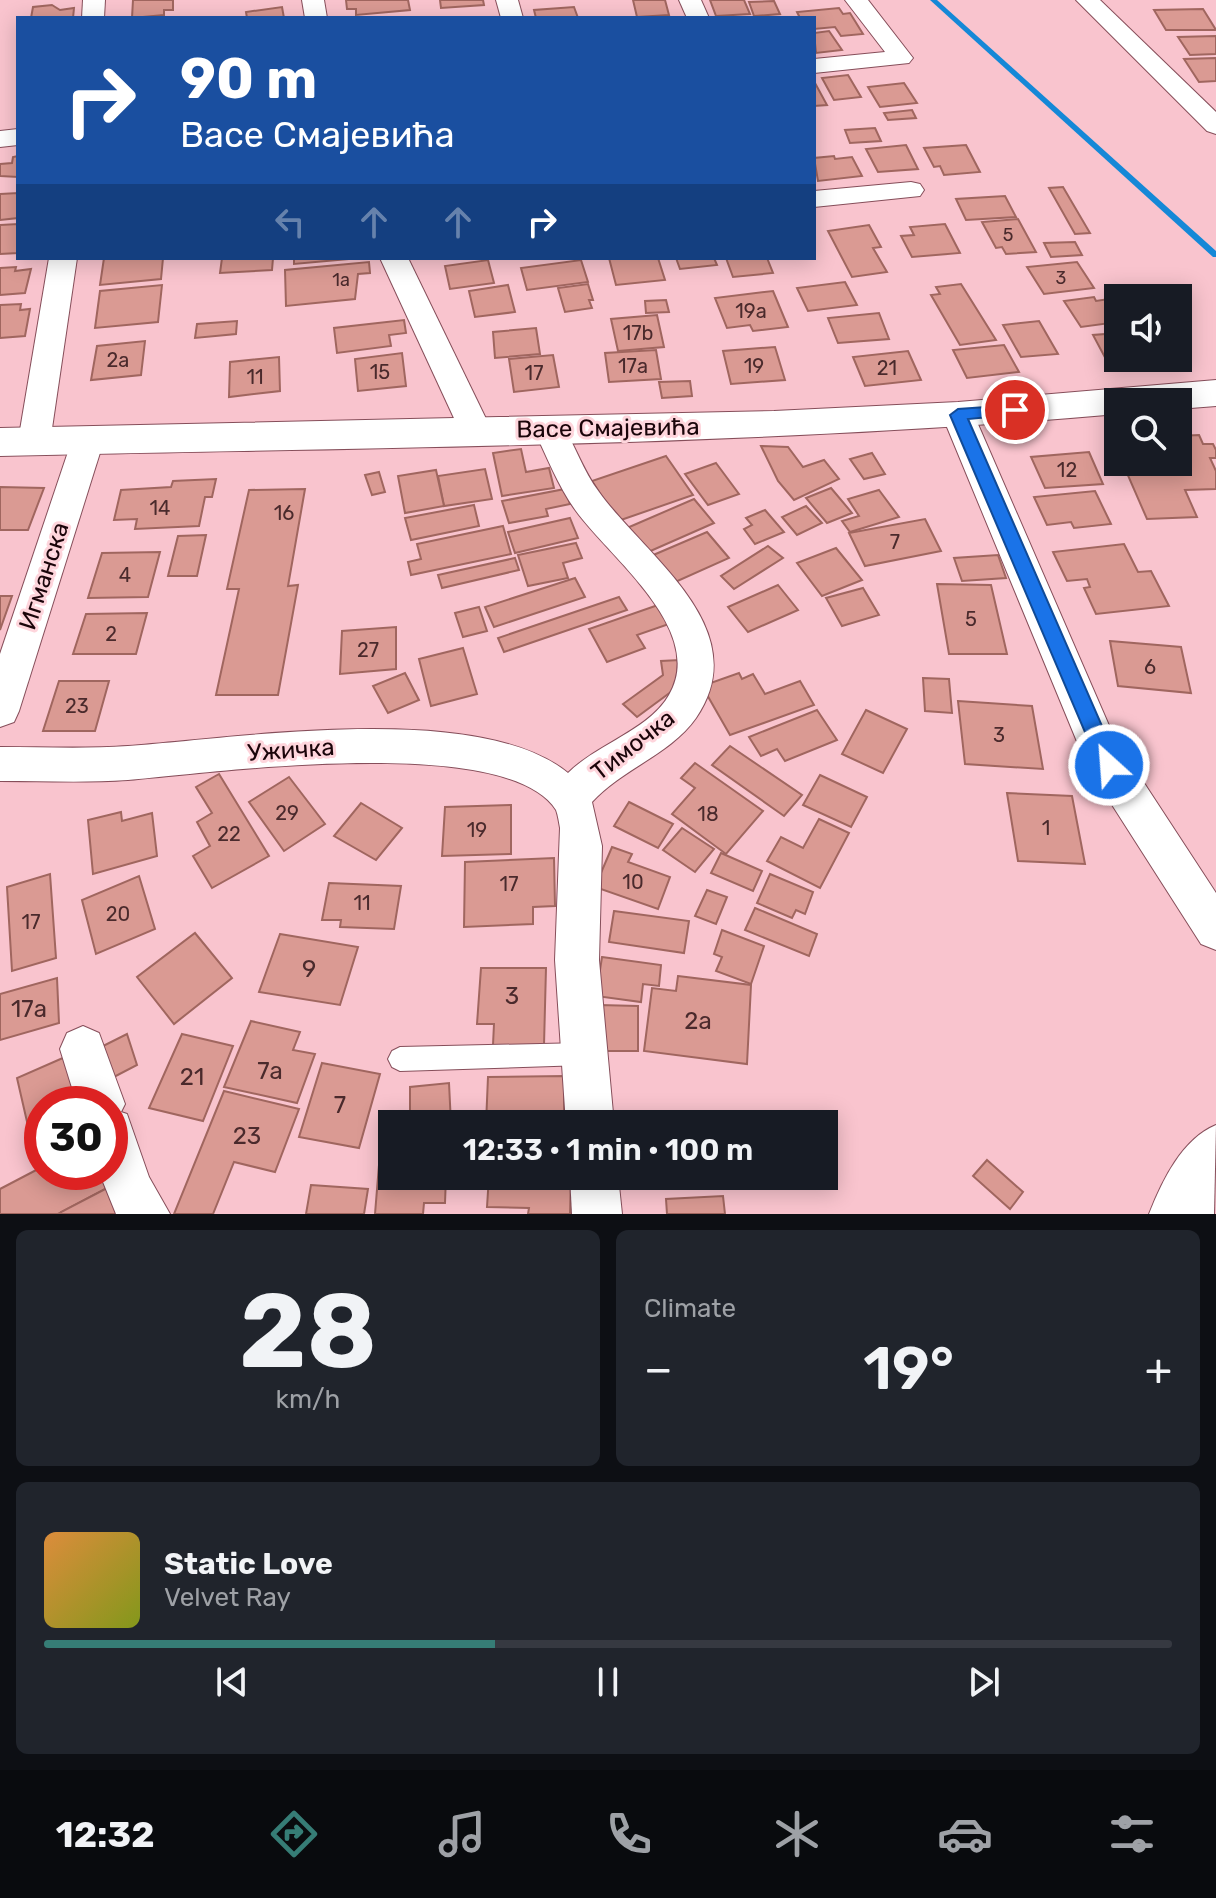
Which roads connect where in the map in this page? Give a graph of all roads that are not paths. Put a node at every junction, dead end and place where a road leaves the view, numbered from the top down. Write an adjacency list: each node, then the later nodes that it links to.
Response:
1 (856, 0): 3 (street)
2 (1087, 0): 4 (street)
3 (816, 66)
4 (1216, 126)
5 (911, 190): 6 (street)
6 (816, 199)
7 (62, 260): 14 (street)
8 (395, 260): 11 (street)
9 (1216, 393): 10 (street, Васе Смајевића)
10 (958, 415): 12 (street, Васе Смајевића); 18 (street)
11 (475, 429): 12 (street, Васе Смајевића); 13 (street, Васе Смајевића)
12 (550, 430): 17 (street, Тимочка)
13 (88, 440): 14 (street, Васе Смајевића); 15 (street, Игманска)
14 (17, 442)
15 (0, 711)
16 (0, 764): 17 (street, Ужичка)
17 (570, 798): 20 (street, Тимочка)
18 (1216, 930)
19 (83, 1049): 22 (street)
20 (584, 1054): 21 (lane); 23 (street, Тимочка)
21 (400, 1059)
22 (95, 1086)
23 (589, 1110)
24 (1216, 1155): 29 (street)
25 (128, 1187): 27 (street)
26 (595, 1190): 28 (street)
27 (145, 1214)
28 (597, 1214)
29 (1179, 1214)

